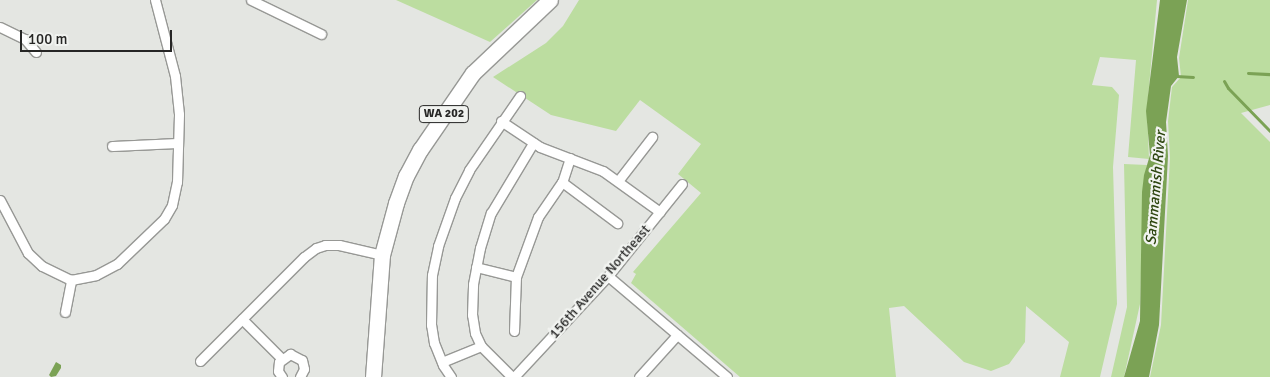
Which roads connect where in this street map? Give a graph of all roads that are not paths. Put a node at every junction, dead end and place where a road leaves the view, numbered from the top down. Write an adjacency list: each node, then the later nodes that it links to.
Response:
1 (155, 0): 10 (street)
2 (251, 0): 5 (street)
3 (550, 0): 20 (main road, WA 202)
4 (0, 27): 6 (street)
5 (321, 34)
6 (36, 52)
7 (520, 96): 8 (street)
8 (501, 121): 11 (street); 32 (street)
9 (652, 137): 14 (street)
10 (178, 143): 12 (street); 24 (street)
11 (534, 143): 13 (street); 21 (street)
12 (112, 146)
13 (570, 158): 14 (street); 15 (street)
14 (618, 181): 18 (street)
15 (562, 182): 19 (street); 23 (street)
16 (682, 184): 18 (street, 156th Avenue Northeast)
17 (0, 200): 24 (street)
18 (660, 212): 22 (street, 156th Avenue Northeast)
19 (618, 223)
20 (382, 255): 26 (street); 35 (main road, WA 202)
21 (476, 267): 23 (street); 29 (street)
22 (608, 276): 28 (street); 37 (street, 156th Avenue Northeast)
23 (516, 277): 27 (street)
24 (71, 280): 25 (street)
25 (65, 312)
26 (242, 319): 30 (street); 31 (street)
27 (514, 331)
28 (677, 335): 38 (street); 39 (street)
29 (480, 346): 32 (street); 37 (street)
30 (281, 358): 33 (street); 34 (street)
31 (200, 361)
32 (442, 362): 36 (street)
33 (282, 377)
34 (300, 377)
35 (373, 377)
36 (451, 377)
37 (513, 377)
38 (639, 377)
39 (728, 377)

